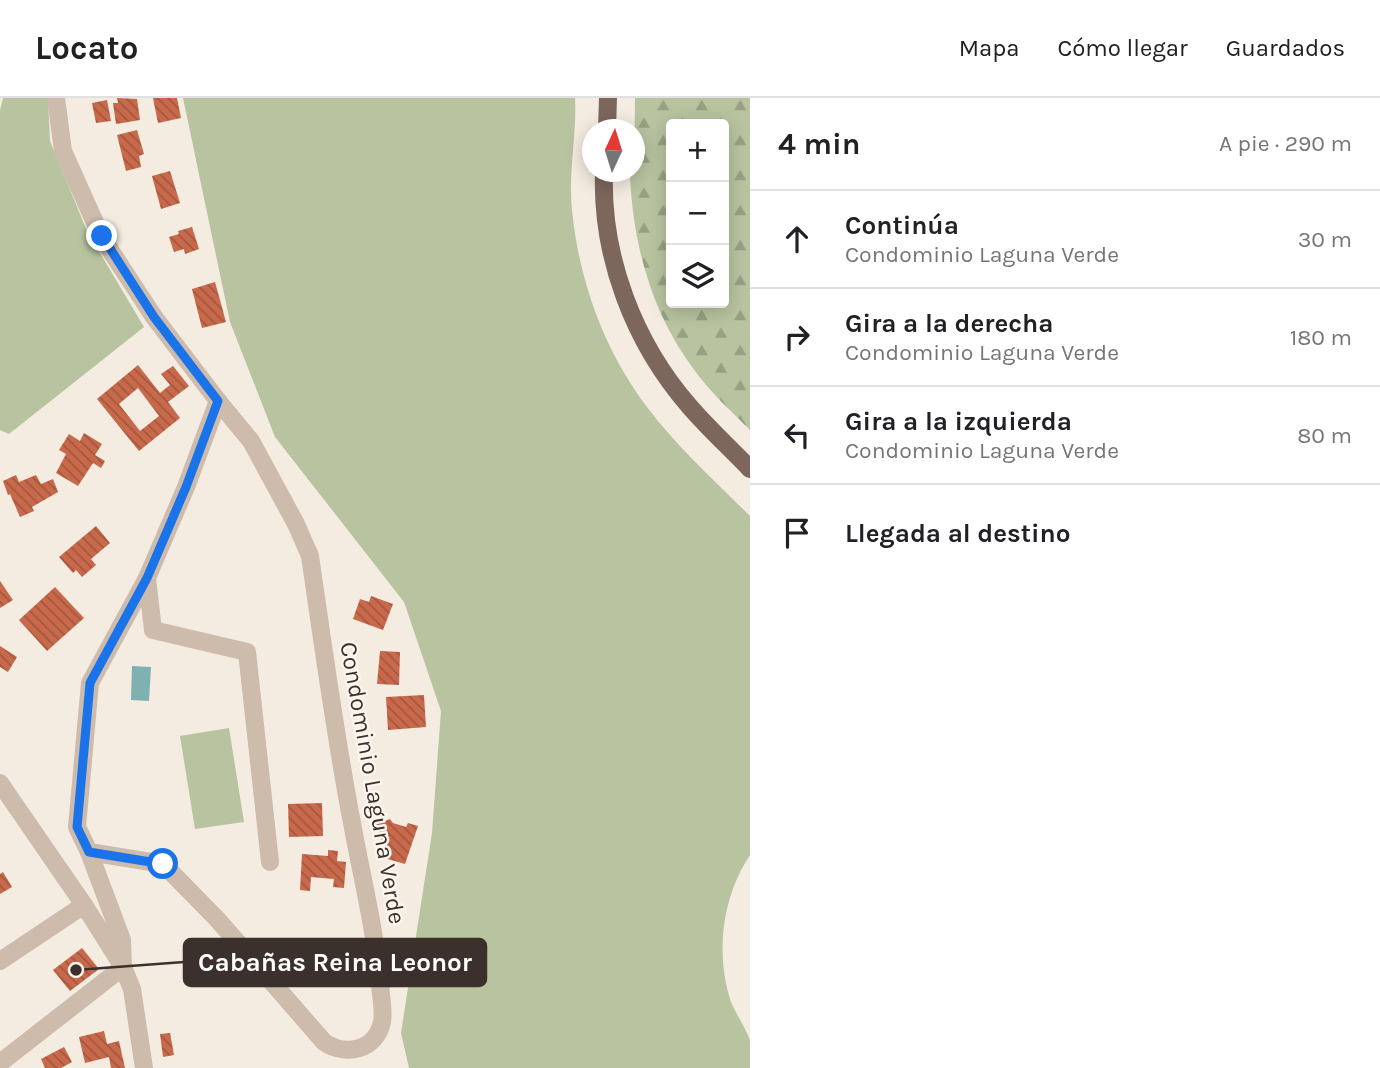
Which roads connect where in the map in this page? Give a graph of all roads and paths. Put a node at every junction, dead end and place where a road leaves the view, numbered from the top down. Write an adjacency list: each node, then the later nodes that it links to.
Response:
1 (56, 98): 5 (street, Condominio Laguna Verde)
2 (608, 98): 3 (main road)
3 (607, 119)
4 (604, 182): 6 (main road)
5 (218, 401): 7 (street); 9 (street, Condominio Laguna Verde)
6 (750, 468)
7 (147, 578): 9 (street); 10 (street)
8 (0, 783): 11 (street)
9 (89, 852): 13 (street)
10 (270, 862)
11 (84, 905): 12 (street); 13 (street)
12 (0, 961)
13 (123, 967): 14 (street); 15 (street)
14 (0, 1063)
15 (144, 1068)

